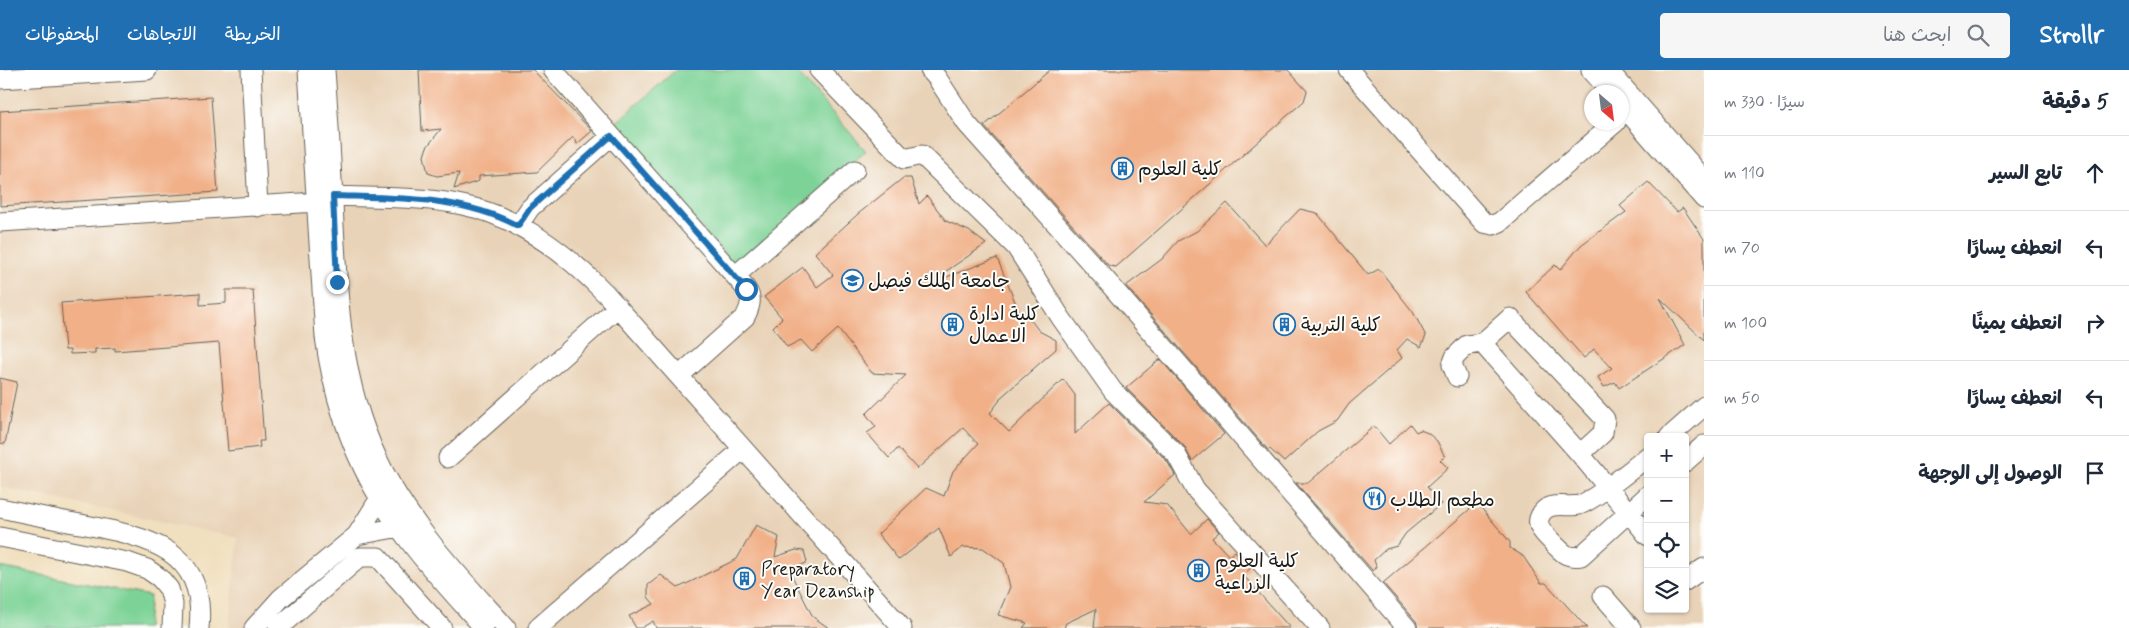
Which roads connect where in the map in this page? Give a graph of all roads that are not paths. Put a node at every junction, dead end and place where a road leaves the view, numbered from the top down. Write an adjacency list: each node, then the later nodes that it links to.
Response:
1 (147, 70): 11 (street)
2 (251, 70): 20 (street)
3 (308, 70): 18 (street)
4 (325, 70): 18 (street)
5 (553, 70): 15 (street)
6 (819, 70): 57 (street)
7 (930, 70): 58 (street)
8 (1349, 70): 14 (street)
9 (1591, 70): 12 (street)
10 (1608, 70): 17 (street)
11 (0, 79)
12 (1605, 85)
13 (1629, 122): 19 (street)
14 (1605, 130)
15 (611, 136): 22 (street); 23 (street)
16 (855, 170): 23 (street)
17 (1704, 179)
18 (325, 199): 20 (street); 22 (street); 37 (street); 54 (street)
19 (1704, 199)
20 (258, 206): 21 (street)
21 (0, 222)
22 (518, 226): 24 (street)
23 (735, 276): 26 (street)
24 (618, 307): 26 (street); 33 (street)
25 (1482, 344): 27 (street); 32 (street); 32 (street)
26 (679, 376): 31 (street)
27 (1457, 377)
28 (1704, 406): 29 (street)
29 (1674, 433)
30 (1704, 445): 34 (street)
31 (743, 449): 55 (street); 56 (street)
32 (1580, 454): 36 (street)
33 (448, 458)
34 (1689, 458)
35 (1644, 459): 36 (street)
36 (1608, 486): 40 (street); 40 (street)
37 (380, 498): 41 (street); 43 (street)
38 (1644, 499): 40 (street)
39 (0, 508): 49 (street)
40 (1629, 513): 42 (street)
41 (400, 527): 43 (street); 53 (street)
42 (1644, 531)
43 (357, 535): 50 (street)
44 (0, 537): 48 (street)
45 (1704, 568): 46 (street)
46 (1689, 578)
47 (1603, 596): 59 (street)
48 (172, 628)
49 (199, 628)
50 (254, 628)
51 (278, 628): 52 (street)
52 (442, 628)
53 (484, 628)
54 (506, 628)
55 (538, 628)
56 (902, 628)
57 (1320, 628)
58 (1407, 628)
59 (1631, 628)

